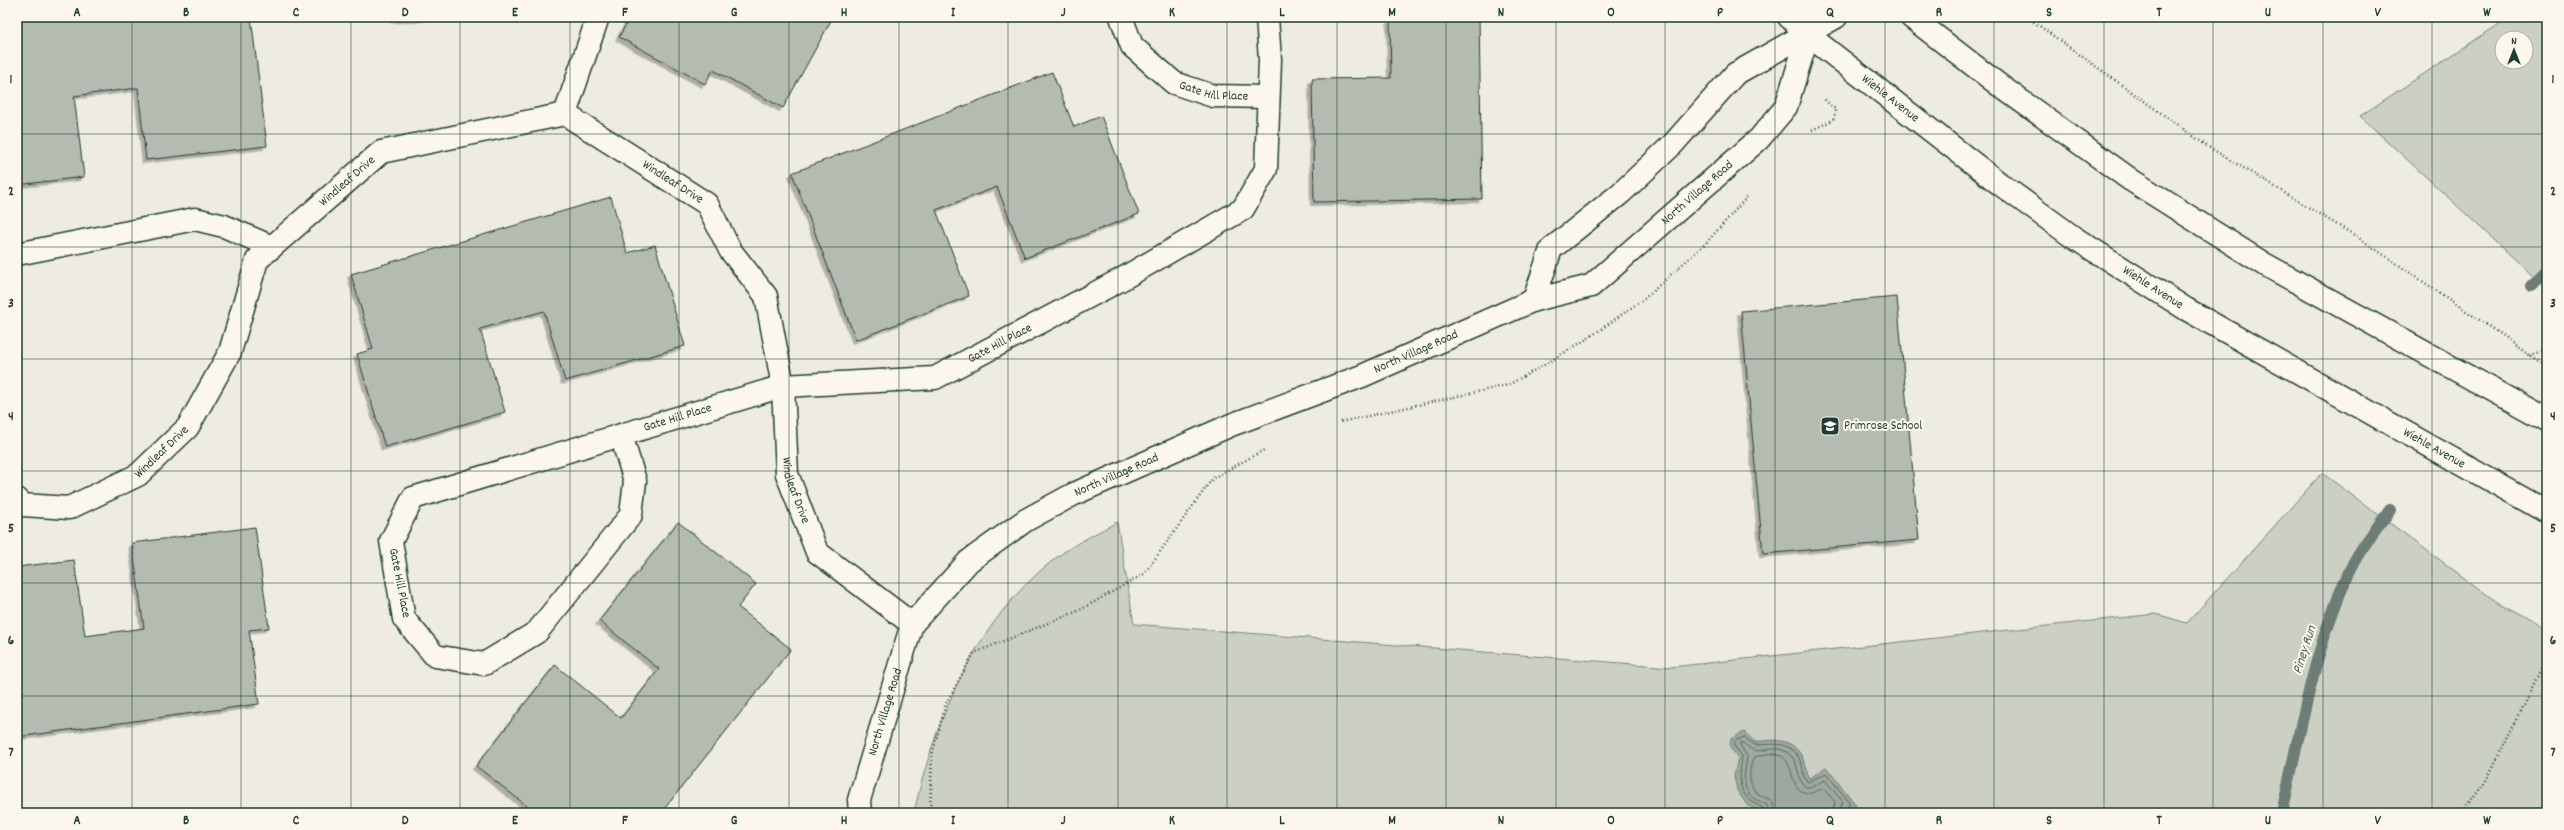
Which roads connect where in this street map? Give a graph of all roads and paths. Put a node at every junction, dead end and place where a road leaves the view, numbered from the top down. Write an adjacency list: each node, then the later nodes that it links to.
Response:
1 (598, 17): 10 (street)
2 (1121, 17): 9 (street, Gate Hill Place)
3 (1267, 17): 9 (street, Gate Hill Place)
4 (1789, 17): 8 (street, Wiehle Avenue)
5 (1836, 17): 8 (street)
6 (1911, 17): 18 (street)
7 (2027, 17): 15 (path)
8 (1808, 35): 13 (street); 13 (street, North Village Road); 22 (street, Wiehle Avenue)
9 (1268, 97): 17 (street, Gate Hill Place)
10 (564, 114): 11 (street, Windleaf Drive); 17 (street, Windleaf Drive)
11 (272, 247): 12 (street); 21 (street, Windleaf Drive)
12 (17, 254)
13 (1534, 300): 23 (street, North Village Road)
14 (2547, 350): 15 (path)
15 (2530, 355): 16 (path)
16 (2547, 366)
17 (783, 386): 19 (street, Gate Hill Place); 23 (street, Windleaf Drive)
18 (2547, 420)
19 (621, 436): 19 (street, Gate Hill Place)
20 (1273, 445): 26 (path)
21 (17, 499)
22 (2547, 512)
23 (912, 624): 25 (street, North Village Road)
24 (2547, 657): 27 (path)
25 (860, 813)
26 (930, 813)
27 (2462, 813)

